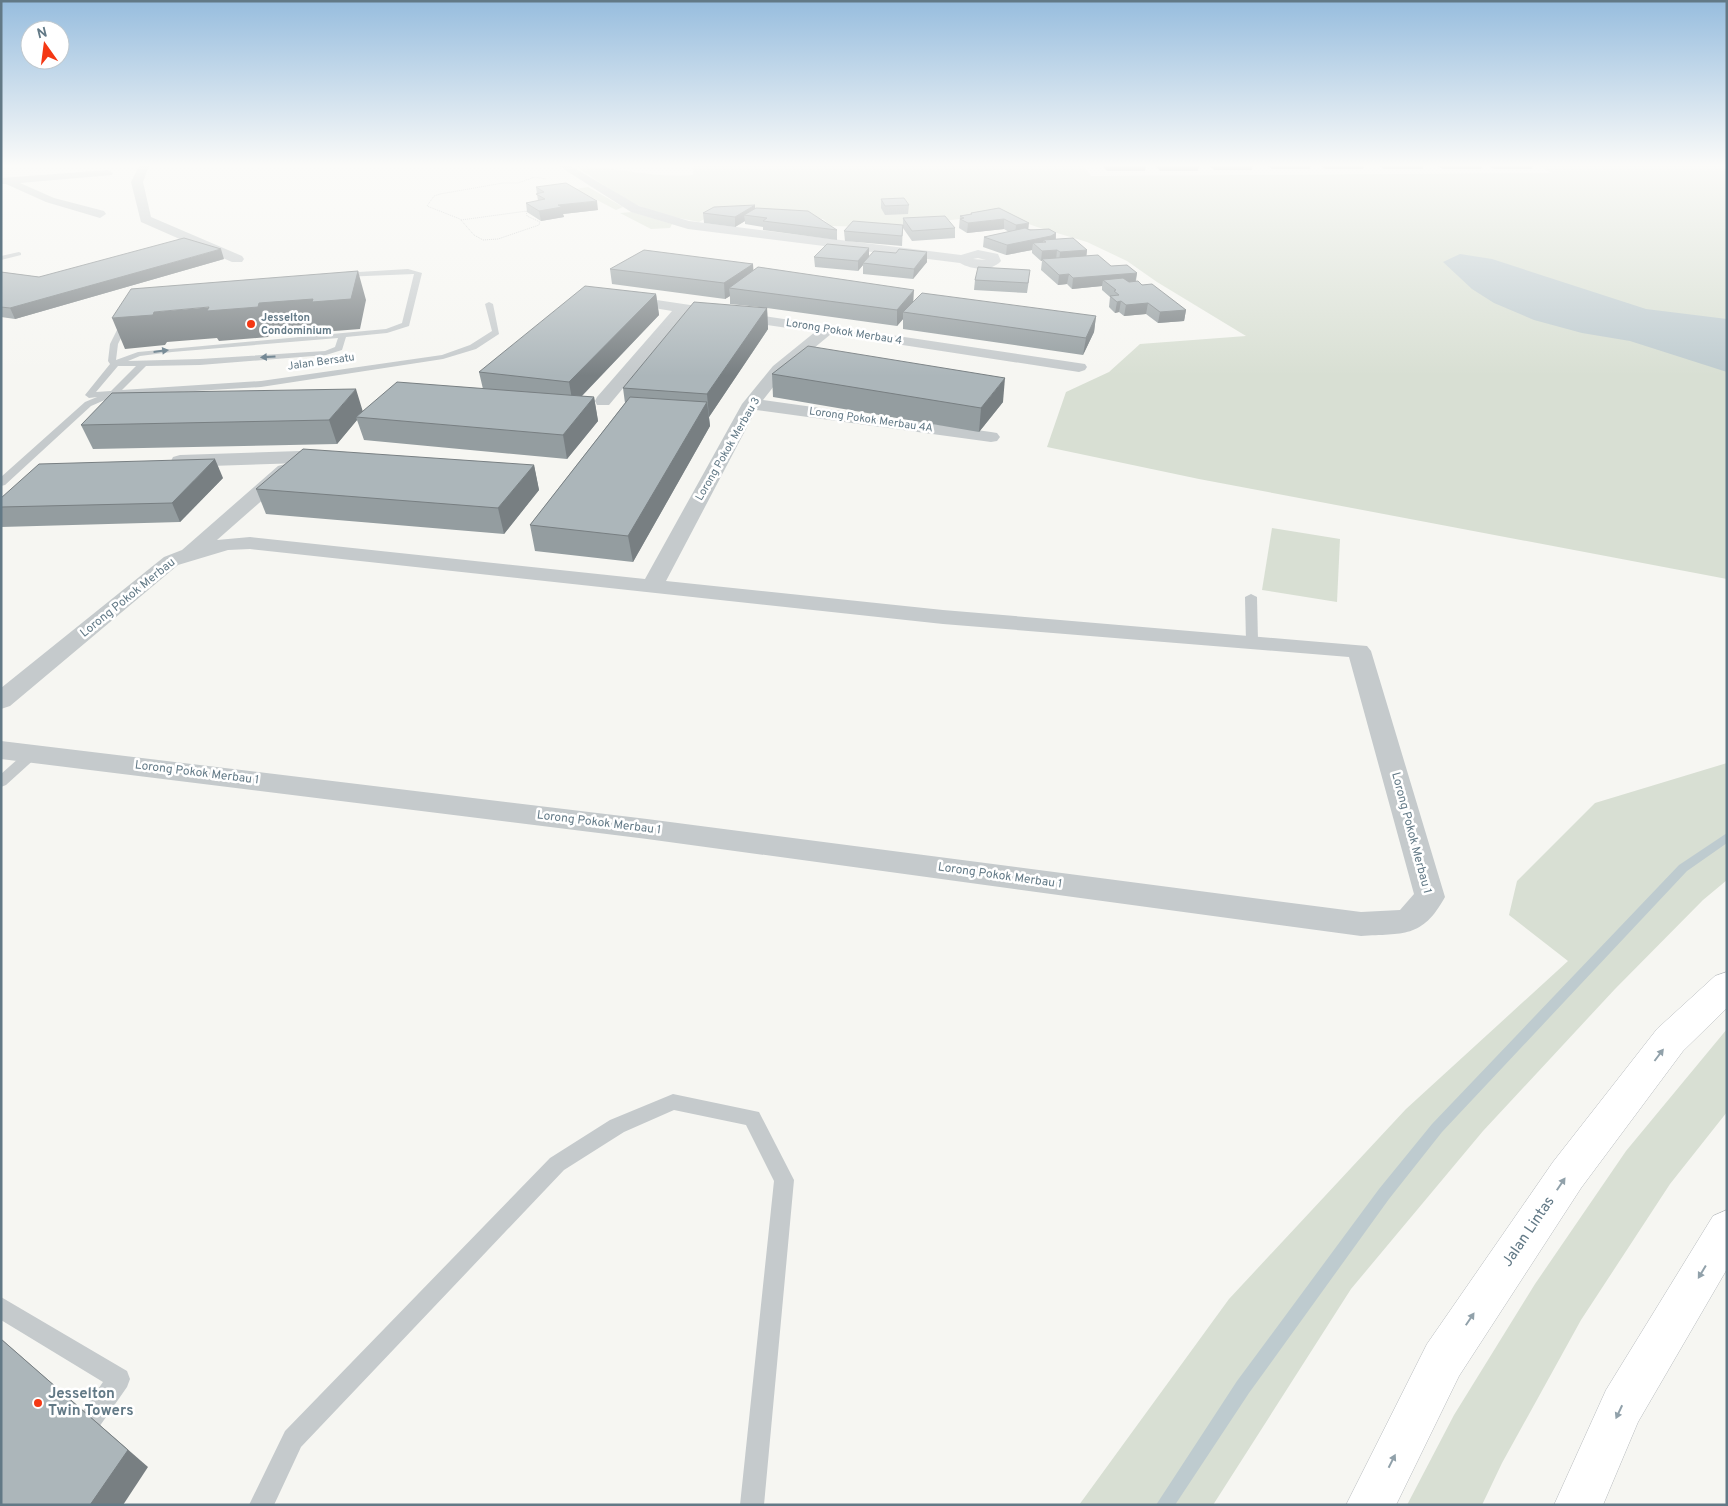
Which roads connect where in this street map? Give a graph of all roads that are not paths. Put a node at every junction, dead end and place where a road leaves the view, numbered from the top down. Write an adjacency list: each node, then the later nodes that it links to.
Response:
1 (185, 236): 5 (street)
2 (785, 236): 6 (street)
3 (19, 254): 4 (lane)
4 (1, 258)
5 (237, 259)
6 (964, 259)
7 (337, 275): 13 (lane)
8 (610, 297): 10 (street, Lorong Pokok Merbau 4)
9 (489, 304): 17 (lane, Jalan Bersatu)
10 (683, 307): 12 (street, Lorong Pokok Merbau 4); 19 (street)
11 (134, 312): 14 (lane)
12 (828, 329): 16 (street, Lorong Pokok Merbau 4); 20 (street, Lorong Pokok Merbau 3)
13 (344, 334): 14 (lane, one-way to 13); 15 (lane, one-way to 15)
14 (115, 364): 15 (lane); 18 (lane)
15 (143, 364): 17 (lane)
16 (1079, 367)
17 (114, 393): 18 (lane, Jalan Bersatu)
18 (89, 399): 25 (lane, Jalan Bersatu)
19 (603, 401)
20 (751, 404): 21 (street, Lorong Pokok Merbau 4A); 27 (street, Lorong Pokok Merbau 3)
21 (992, 437)
22 (300, 457): 23 (street); 24 (street); 26 (street, Lorong Pokok Merbau)
23 (345, 458)
24 (164, 461)
25 (1, 483)
26 (189, 554): 27 (street, Lorong Pokok Merbau 1); 30 (street, Lorong Pokok Merbau)
27 (652, 586): 29 (street, Lorong Pokok Merbau 1)
28 (1251, 597): 29 (lane)
29 (1252, 642): 32 (street, Lorong Pokok Merbau 1)
30 (1, 702)
31 (1, 750): 32 (street, Lorong Pokok Merbau 1)
32 (33, 753): 33 (lane)
33 (1, 782)
34 (1727, 986): 40 (highway, Jalan Lintas, one-way to 34)
35 (1727, 1230): 41 (highway, one-way to 41)
36 (1, 1308): 37 (lane)
37 (69, 1450)
38 (261, 1505): 39 (lane)
39 (752, 1505)
40 (1370, 1505)
41 (1578, 1505)

